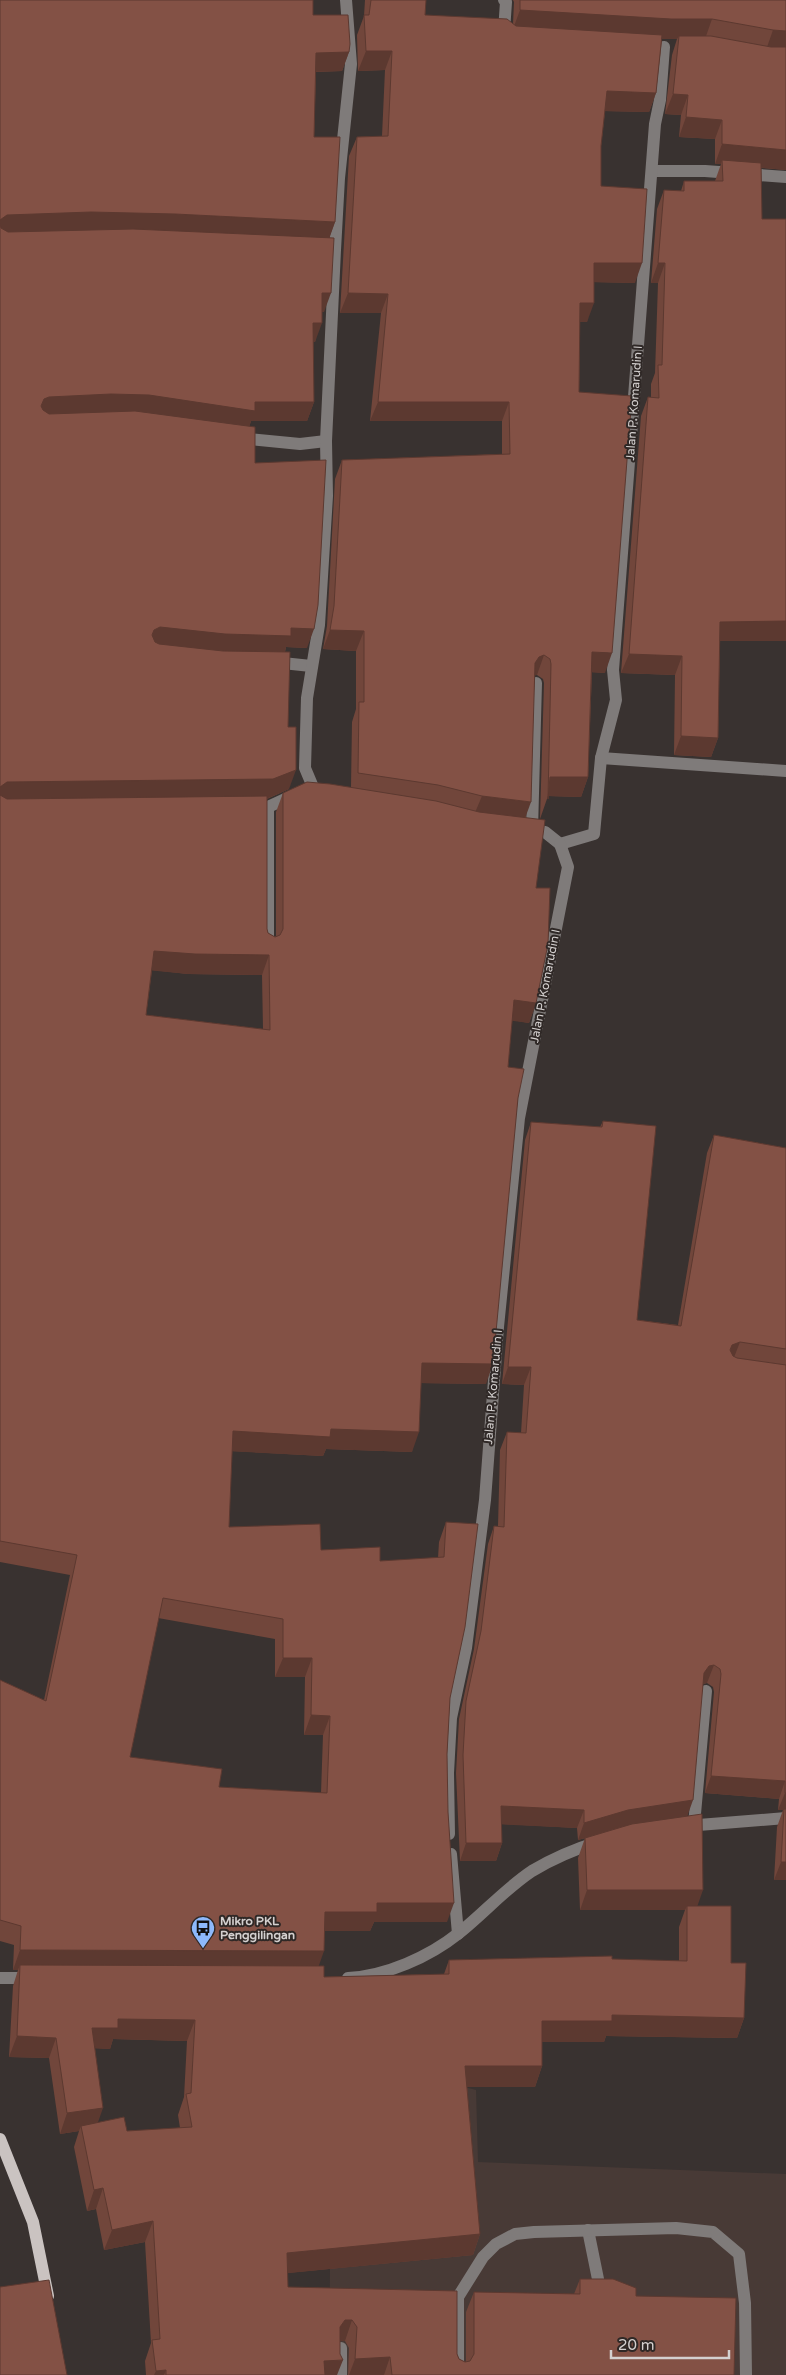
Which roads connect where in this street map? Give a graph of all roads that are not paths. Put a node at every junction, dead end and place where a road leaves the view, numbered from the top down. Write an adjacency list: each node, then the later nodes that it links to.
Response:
1 (346, 0): 8 (street)
2 (504, 0): 3 (street)
3 (519, 38)
4 (680, 47): 5 (street, Jalan P. Komarudin I)
5 (652, 171): 6 (street); 14 (street, Jalan P. Komarudin I)
6 (786, 178)
7 (319, 249): 8 (street)
8 (335, 250): 10 (street)
9 (222, 436): 10 (street)
10 (326, 441): 12 (street)
11 (263, 662): 12 (street)
12 (311, 666): 16 (street)
13 (536, 683): 21 (street)
14 (601, 758): 15 (street); 22 (street, Jalan P. Komarudin I)
15 (786, 771)
16 (313, 787): 17 (street); 19 (street)
17 (338, 799)
18 (241, 807): 19 (street)
19 (268, 807): 23 (street)
20 (512, 828): 21 (street)
21 (532, 830): 22 (street)
22 (560, 844): 29 (street, Jalan P. Komarudin I)
23 (268, 948)
24 (706, 1691): 26 (street)
25 (786, 1818): 26 (street)
26 (694, 1825): 27 (street)
27 (675, 1828)
28 (608, 1839): 29 (street)
29 (458, 1934): 32 (street)
30 (0, 1978): 31 (street)
31 (50, 1978)
32 (339, 1979)
33 (0, 2139): 36 (main road)
34 (588, 2230): 35 (street); 39 (street); 40 (street)
35 (618, 2297)
36 (51, 2308)
37 (342, 2348): 38 (street)
38 (341, 2375)
39 (458, 2375)
40 (746, 2375)

